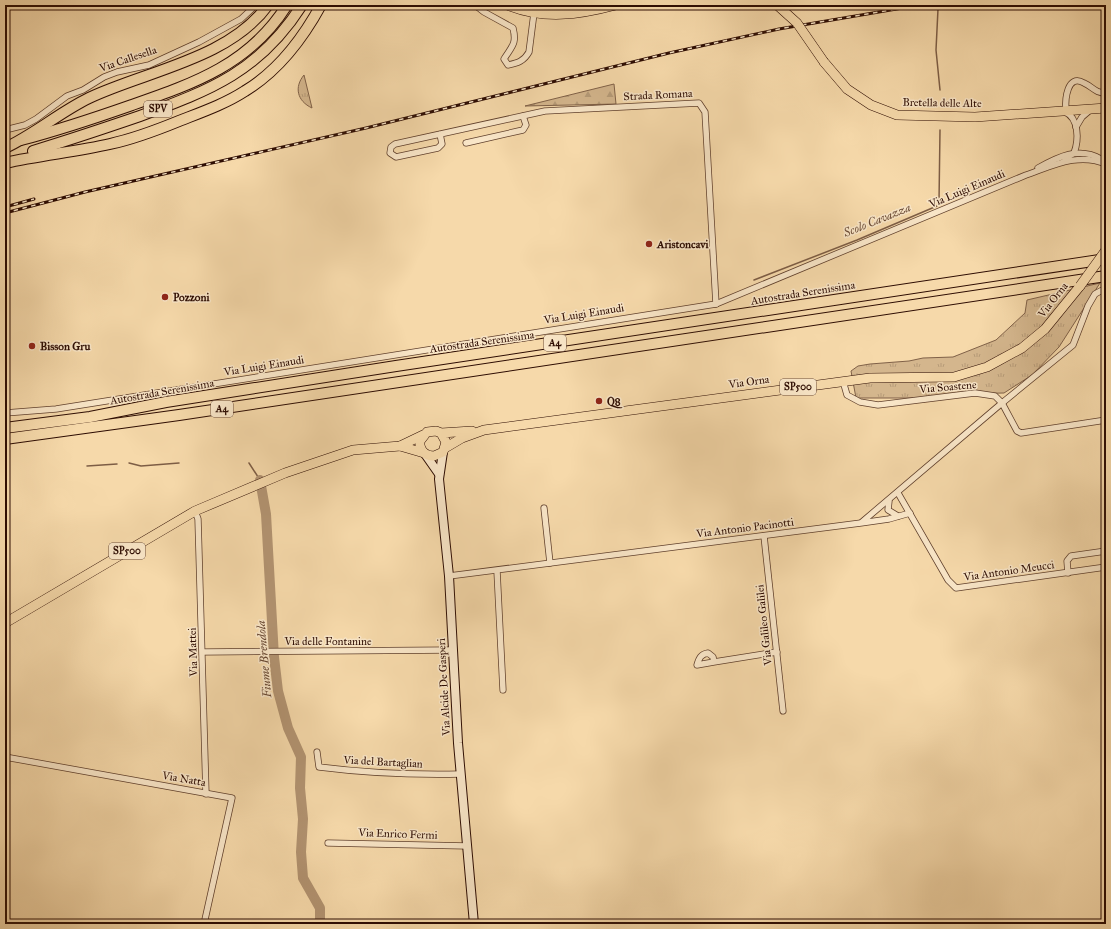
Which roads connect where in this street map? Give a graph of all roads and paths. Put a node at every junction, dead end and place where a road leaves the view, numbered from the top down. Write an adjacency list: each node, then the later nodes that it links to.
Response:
1 (256, 5): 16 (street, Via Callesella)
2 (268, 5): 19 (highway)
3 (287, 5): 19 (highway, SPV)
4 (302, 5): 25 (highway, SPV)
5 (321, 5): 25 (highway)
6 (475, 5): 10 (street)
7 (507, 5): 10 (main road)
8 (616, 5): 10 (main road)
9 (777, 5): 13 (main road, Bretella delle Alte, bridge)
10 (534, 13)
11 (1106, 93): 13 (street)
12 (1102, 108): 13 (main road, Bretella delle Alte); 15 (street)
13 (1061, 110): 15 (street)
14 (523, 116): 17 (street, Strada Romana); 20 (street); 33 (street, Strada Romana)
15 (1076, 128): 18 (street)
16 (5, 130)
17 (440, 134): 17 (street, Strada Romana)
18 (1077, 138): 22 (street); 23 (street, Via Luigi Einaudi); 24 (street, Via Luigi Einaudi)
19 (21, 140): 21 (highway, SPV)
20 (466, 143)
21 (5, 148)
22 (1074, 153): 23 (street, Via Luigi Einaudi); 24 (street, Via Luigi Einaudi); 27 (street, Via Luigi Einaudi)
23 (1089, 154): 26 (street, Via Luigi Einaudi)
24 (1062, 156): 28 (street, Via Luigi Einaudi)
25 (5, 163)
26 (1106, 163): 27 (street, Via Luigi Einaudi)
27 (1038, 171): 28 (street, Via Luigi Einaudi)
28 (1026, 175): 33 (street, Via Luigi Einaudi)
29 (1106, 250): 34 (main road, Via Orna / SP500, bridge)
30 (1106, 259): 38 (highway, Autostrada Serenissima / A4)
31 (1106, 276): 42 (highway, A4)
32 (1106, 288): 35 (street)
33 (716, 304): 36 (street, Via Luigi Einaudi)
34 (843, 381): 35 (street, Via Soastene); 39 (main road, Via Orna / SP500)
35 (1002, 403): 37 (street); 47 (street)
36 (5, 413)
37 (1106, 420)
38 (5, 428)
39 (484, 430): 40 (main road, SP500); 44 (main road, Via Orna / SP500)
40 (441, 433): 41 (main road, SP500); 44 (main road)
41 (423, 435): 43 (main road, SP500); 45 (main road)
42 (5, 439)
43 (400, 446): 45 (main road, SP500); 50 (main road, SP500)
44 (444, 450): 45 (main road, SP500); 46 (main road, Via Alcide De Gasperi)
45 (425, 454): 46 (main road)
46 (440, 474): 60 (main road, Via Alcide De Gasperi)
47 (898, 493): 48 (street); 51 (street, Via Antonio Meucci)
48 (890, 500): 52 (street); 53 (street)
49 (544, 508): 56 (street)
50 (195, 511): 61 (main road, SP500); 63 (street, Via Mattei)
51 (910, 513): 52 (street); 59 (street, Via Antonio Meucci)
52 (899, 516): 53 (street, Via Antonio Pacinotti)
53 (861, 523): 54 (street, Via Antonio Pacinotti)
54 (764, 536): 56 (street, Via Antonio Pacinotti); 64 (street, Via Galileo Galilei)
55 (1106, 551): 59 (street)
56 (550, 563): 58 (street, Via Antonio Pacinotti)
57 (1106, 567): 59 (street, Via Antonio Meucci)
58 (497, 571): 60 (street, Via Antonio Pacinotti); 66 (street)
59 (1068, 573)
60 (449, 576): 62 (main road, Via Alcide De Gasperi)
61 (5, 623)
62 (453, 650): 63 (street, Via delle Fontanine); 70 (main road, Via Alcide De Gasperi)
63 (203, 652): 71 (street, Via Mattei)
64 (777, 652): 65 (street); 67 (street, Via Galileo Galilei)
65 (714, 662)
66 (503, 690)
67 (783, 711)
68 (317, 752): 70 (street, Via del Bartaglian)
69 (5, 756): 71 (street, Via Natta)
70 (461, 774): 73 (main road, Via Alcide De Gasperi)
71 (206, 794): 74 (street, Via Natta)
72 (328, 843): 73 (street, Via Enrico Fermi)
73 (467, 846): 75 (main road, Via Alcide De Gasperi)
74 (204, 924)
75 (474, 924)

